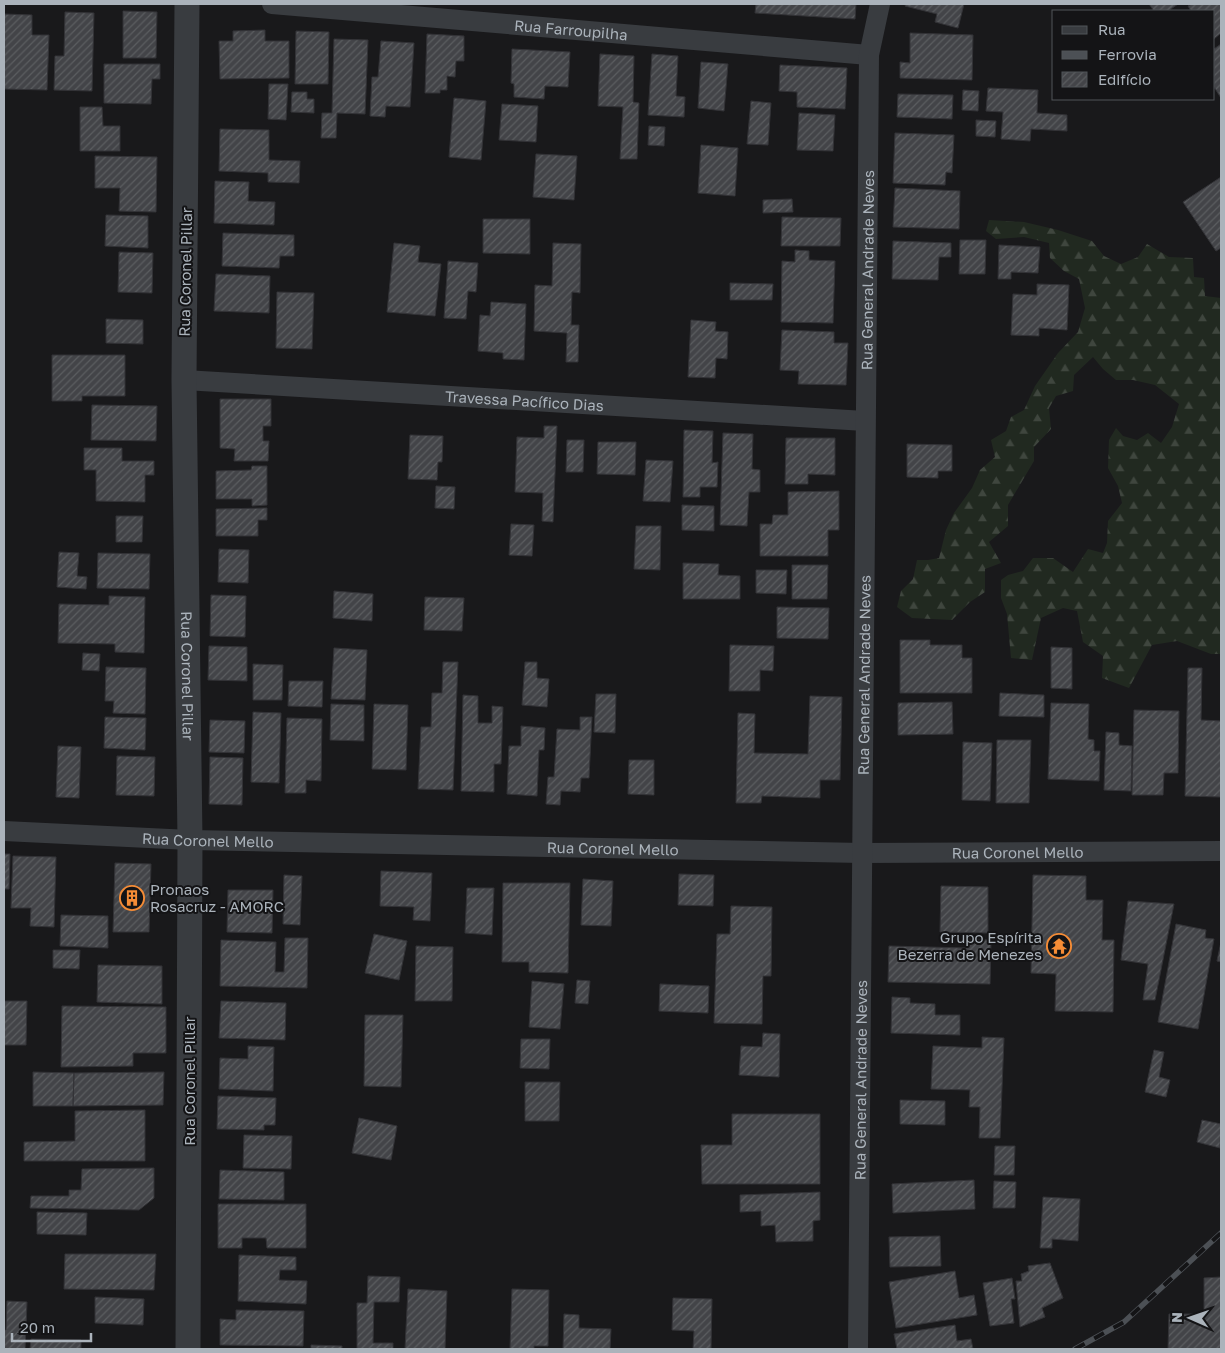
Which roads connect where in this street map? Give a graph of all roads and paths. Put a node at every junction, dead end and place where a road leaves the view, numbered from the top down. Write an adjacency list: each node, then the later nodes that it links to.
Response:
1 (187, 4): 5 (street, Rua Coronel Pillar)
2 (272, 4): 4 (street, Rua Farroupilha)
3 (880, 4): 4 (street, Rua General Andrade Neves)
4 (869, 55): 6 (street, Rua General Andrade Neves)
5 (184, 380): 6 (street, Travessa Pacífico Dias); 8 (street, Rua Coronel Pillar)
6 (865, 421): 10 (street, Rua General Andrade Neves)
7 (4, 831): 8 (street, Rua Coronel Mello)
8 (190, 840): 10 (street, Rua Coronel Mello); 11 (street, Rua Coronel Pillar)
9 (1221, 852): 10 (street, Rua Coronel Mello)
10 (862, 853): 12 (street, Rua General Andrade Neves)
11 (188, 1349)
12 (858, 1349)

